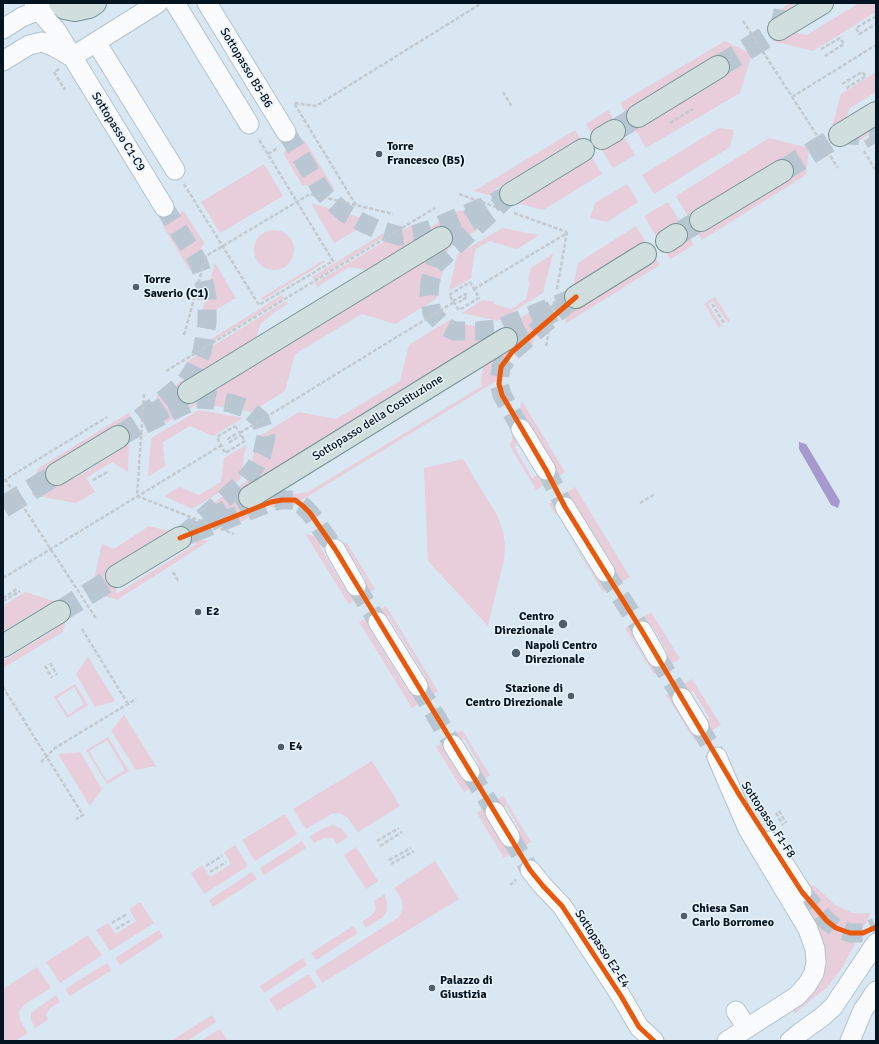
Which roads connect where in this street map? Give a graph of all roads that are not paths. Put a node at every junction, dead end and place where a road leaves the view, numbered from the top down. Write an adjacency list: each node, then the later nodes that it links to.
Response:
1 (95, 3): 6 (main road)
2 (158, 3): 11 (street)
3 (175, 3): 17 (street)
4 (207, 3): 18 (street, Sottopasso B5-B6)
5 (822, 3): 9 (main road)
6 (60, 5): 7 (street); 10 (street)
7 (31, 10): 8 (street); 10 (street)
8 (3, 29)
9 (779, 29)
10 (56, 30): 13 (street, Sottopasso C1-C9)
11 (96, 42): 13 (street); 21 (street)
12 (3, 61): 13 (street)
13 (66, 63): 24 (street, Sottopasso C1-C9)
14 (718, 67): 16 (main road)
15 (876, 113): 19 (main road)
16 (638, 116)
17 (249, 124)
18 (286, 132)
19 (829, 142)
20 (583, 150): 23 (main road)
21 (175, 170)
22 (782, 171): 25 (main road)
23 (511, 194)
24 (164, 207)
25 (701, 220)
26 (441, 238): 30 (main road)
27 (645, 254): 28 (main road)
28 (576, 297)
29 (506, 339): 35 (main road, Sottopasso della Costituzione)
30 (190, 392)
31 (521, 429): 33 (street)
32 (118, 436): 34 (main road)
33 (546, 470)
34 (57, 474)
35 (250, 497)
36 (566, 507): 39 (street)
37 (180, 538): 40 (main road)
38 (335, 549): 41 (street)
39 (605, 572)
40 (117, 576)
41 (356, 586)
42 (59, 612): 45 (main road)
43 (378, 622): 47 (street)
44 (642, 631): 46 (street)
45 (3, 646)
46 (657, 657)
47 (418, 686)
48 (682, 698): 49 (street)
49 (699, 726)
50 (453, 745): 51 (street)
51 (470, 772)
52 (495, 812): 53 (street)
53 (510, 837)
54 (530, 870): 61 (street, Sottopasso E2-E4)
55 (802, 892): 59 (street, Sottopasso F1-F8)
56 (876, 943): 60 (street)
57 (876, 991): 63 (street)
58 (736, 1011): 59 (street)
59 (748, 1028): 62 (street)
60 (795, 1036)
61 (654, 1041)
62 (727, 1041)
63 (850, 1041)

